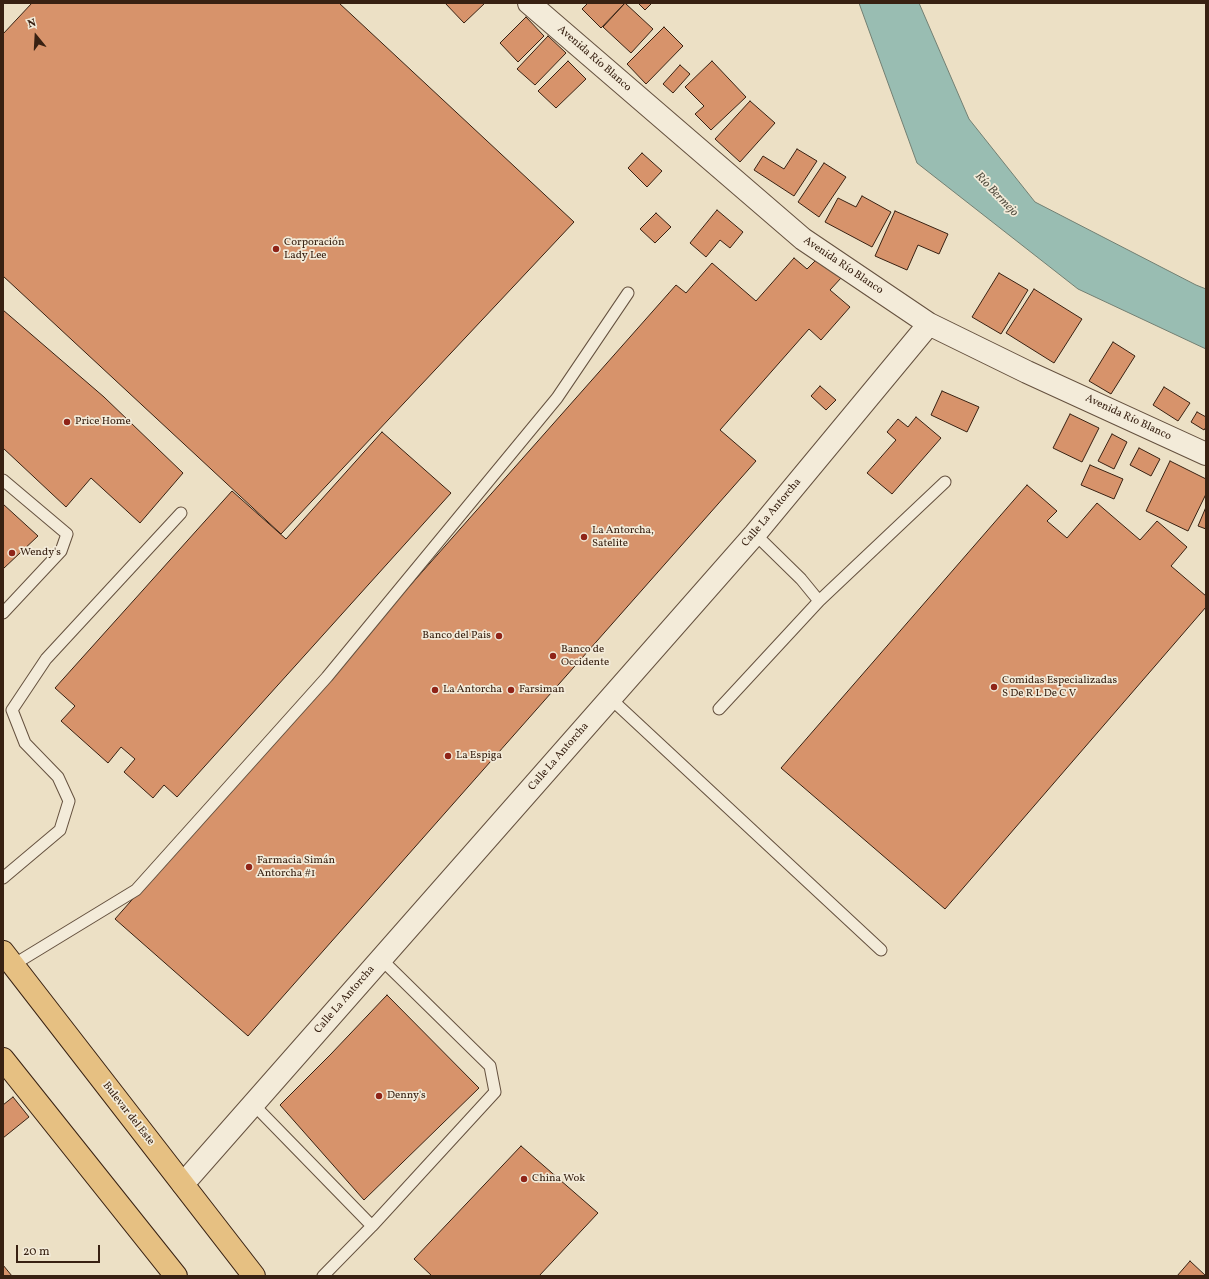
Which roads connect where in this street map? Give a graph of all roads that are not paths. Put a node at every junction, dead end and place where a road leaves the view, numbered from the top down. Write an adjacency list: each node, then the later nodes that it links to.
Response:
1 (529, 3): 3 (street, Avenida Río Blanco)
2 (628, 293): 15 (lane)
3 (929, 324): 4 (street, Avenida Río Blanco); 8 (street, Calle La Antorcha)
4 (1206, 454)
5 (3, 480): 10 (lane)
6 (945, 482): 9 (lane)
7 (181, 512): 13 (lane)
8 (755, 534): 9 (lane); 11 (street, Calle La Antorcha)
9 (819, 601): 12 (lane)
10 (3, 613)
11 (610, 698): 14 (lane); 16 (street, Calle La Antorcha)
12 (720, 709)
13 (3, 878)
14 (881, 950)
15 (8, 959): 19 (highway, Bulevar del Este)
16 (381, 959): 18 (street, Calle La Antorcha); 20 (lane)
17 (3, 1059): 21 (highway)
18 (253, 1104): 19 (street, Calle La Antorcha); 20 (lane)
19 (182, 1184): 22 (highway, Bulevar del Este)
20 (372, 1226): 23 (lane)
21 (176, 1276)
22 (254, 1276)
23 (323, 1276)

